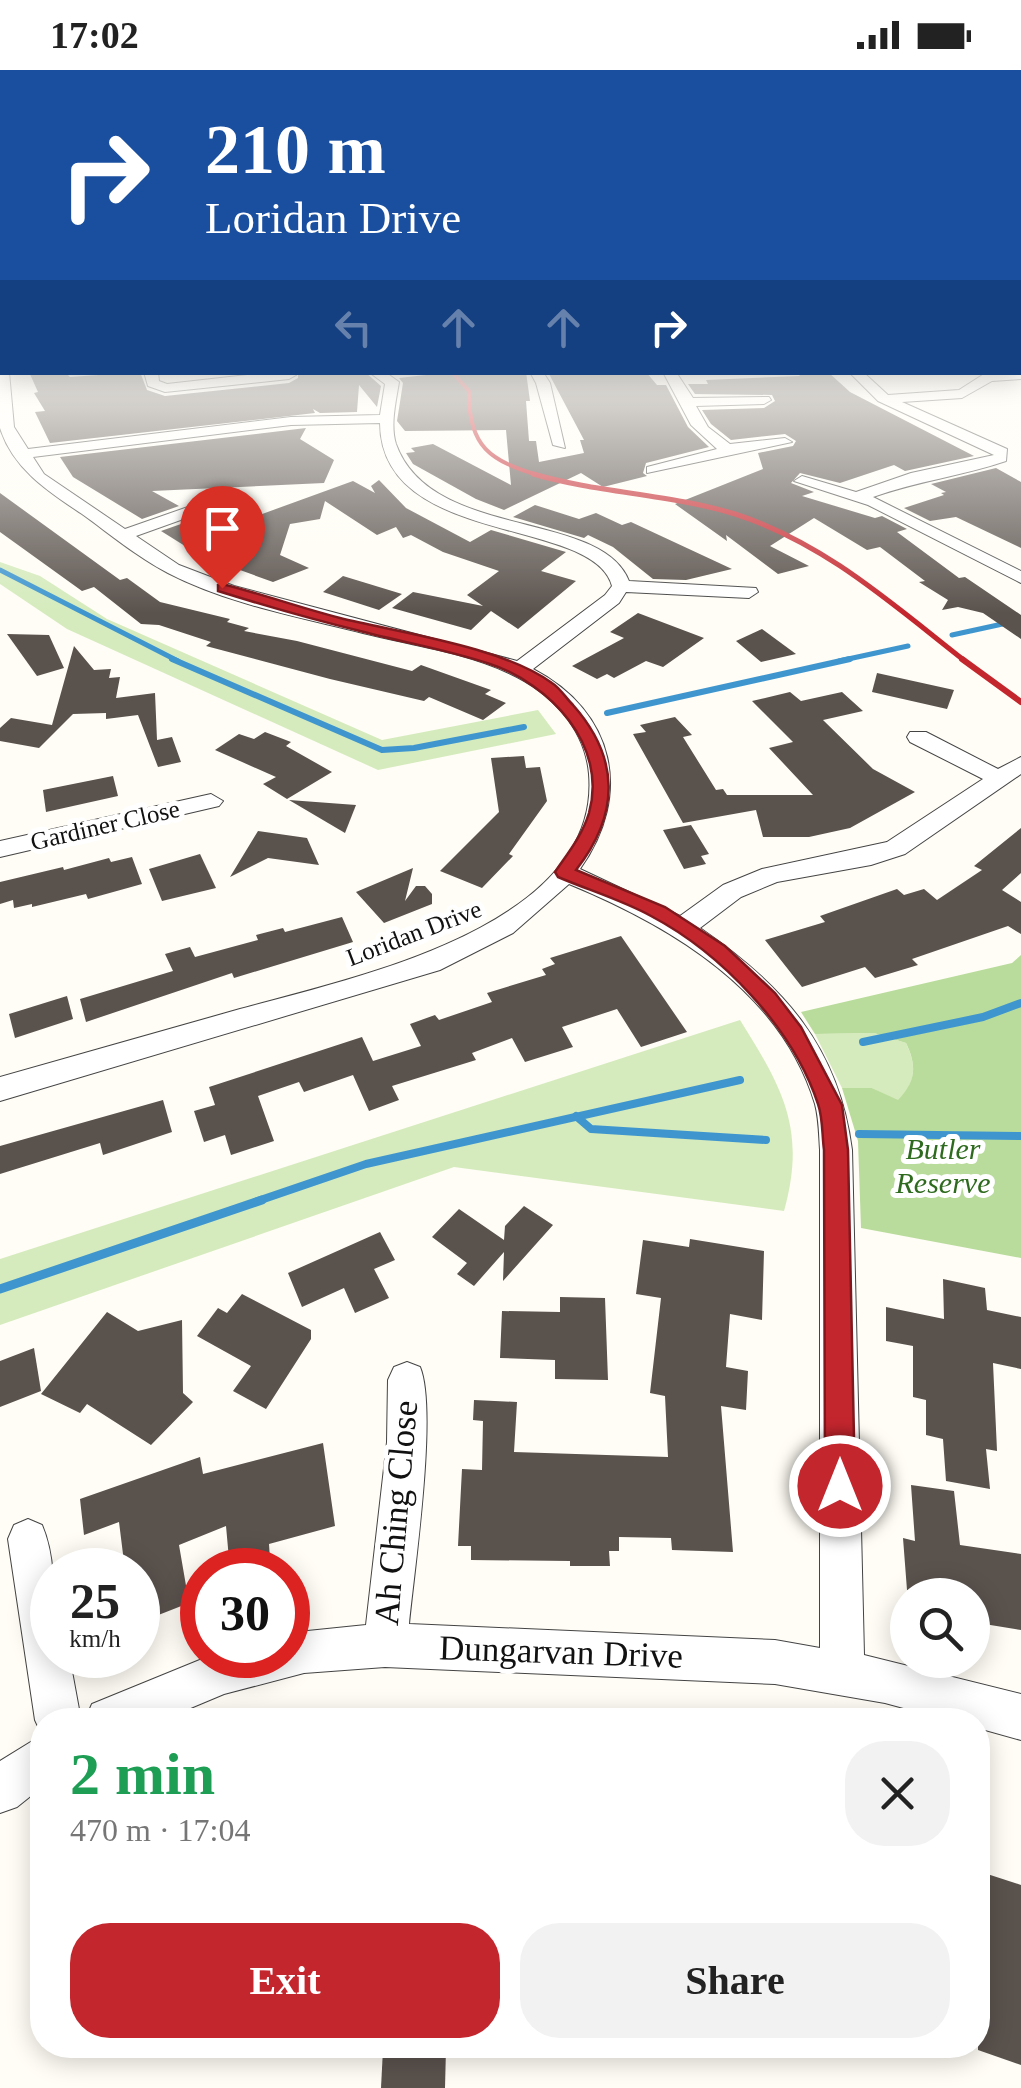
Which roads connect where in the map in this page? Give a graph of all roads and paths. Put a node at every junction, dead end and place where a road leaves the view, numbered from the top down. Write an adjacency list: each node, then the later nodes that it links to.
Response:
1 (7, 424): 10 (street, Loridan Drive)
2 (273, 424): 10 (street)
3 (387, 424): 19 (street)
4 (550, 424): 7 (street)
5 (698, 424): 9 (street)
6 (945, 424): 15 (street)
7 (552, 436)
8 (786, 442): 9 (street)
9 (727, 449): 11 (street)
10 (24, 454): 17 (street, Loridan Drive)
11 (677, 464): 12 (street); 13 (street)
12 (652, 470)
13 (694, 475)
14 (802, 481): 15 (street)
15 (859, 496): 18 (street)
16 (212, 504): 17 (street)
17 (122, 536): 21 (street, Loridan Drive)
18 (1019, 575)
19 (620, 586): 20 (street); 21 (street)
20 (749, 592)
21 (518, 670): 27 (street, Loridan Drive)
22 (918, 738): 24 (street)
23 (1021, 764): 24 (street)
24 (998, 778): 28 (street)
25 (211, 802): 26 (street, Gardiner Close)
26 (0, 850)
27 (564, 872): 28 (street); 29 (street, Loridan Drive)
28 (684, 926): 33 (street)
29 (0, 1089)
30 (407, 1380): 32 (street, Ah Ching Close)
31 (28, 1539): 34 (street)
32 (385, 1645): 33 (street, Dungarvan Drive); 35 (street, Dungarvan Drive)
33 (842, 1672): 36 (street, Dungarvan Drive)
34 (56, 1708)
35 (137, 1708)
36 (985, 1708)
37 (990, 1709): 38 (street, Dungarvan Drive)
38 (1021, 1717)
39 (30, 1767): 40 (street)
40 (0, 1790)

